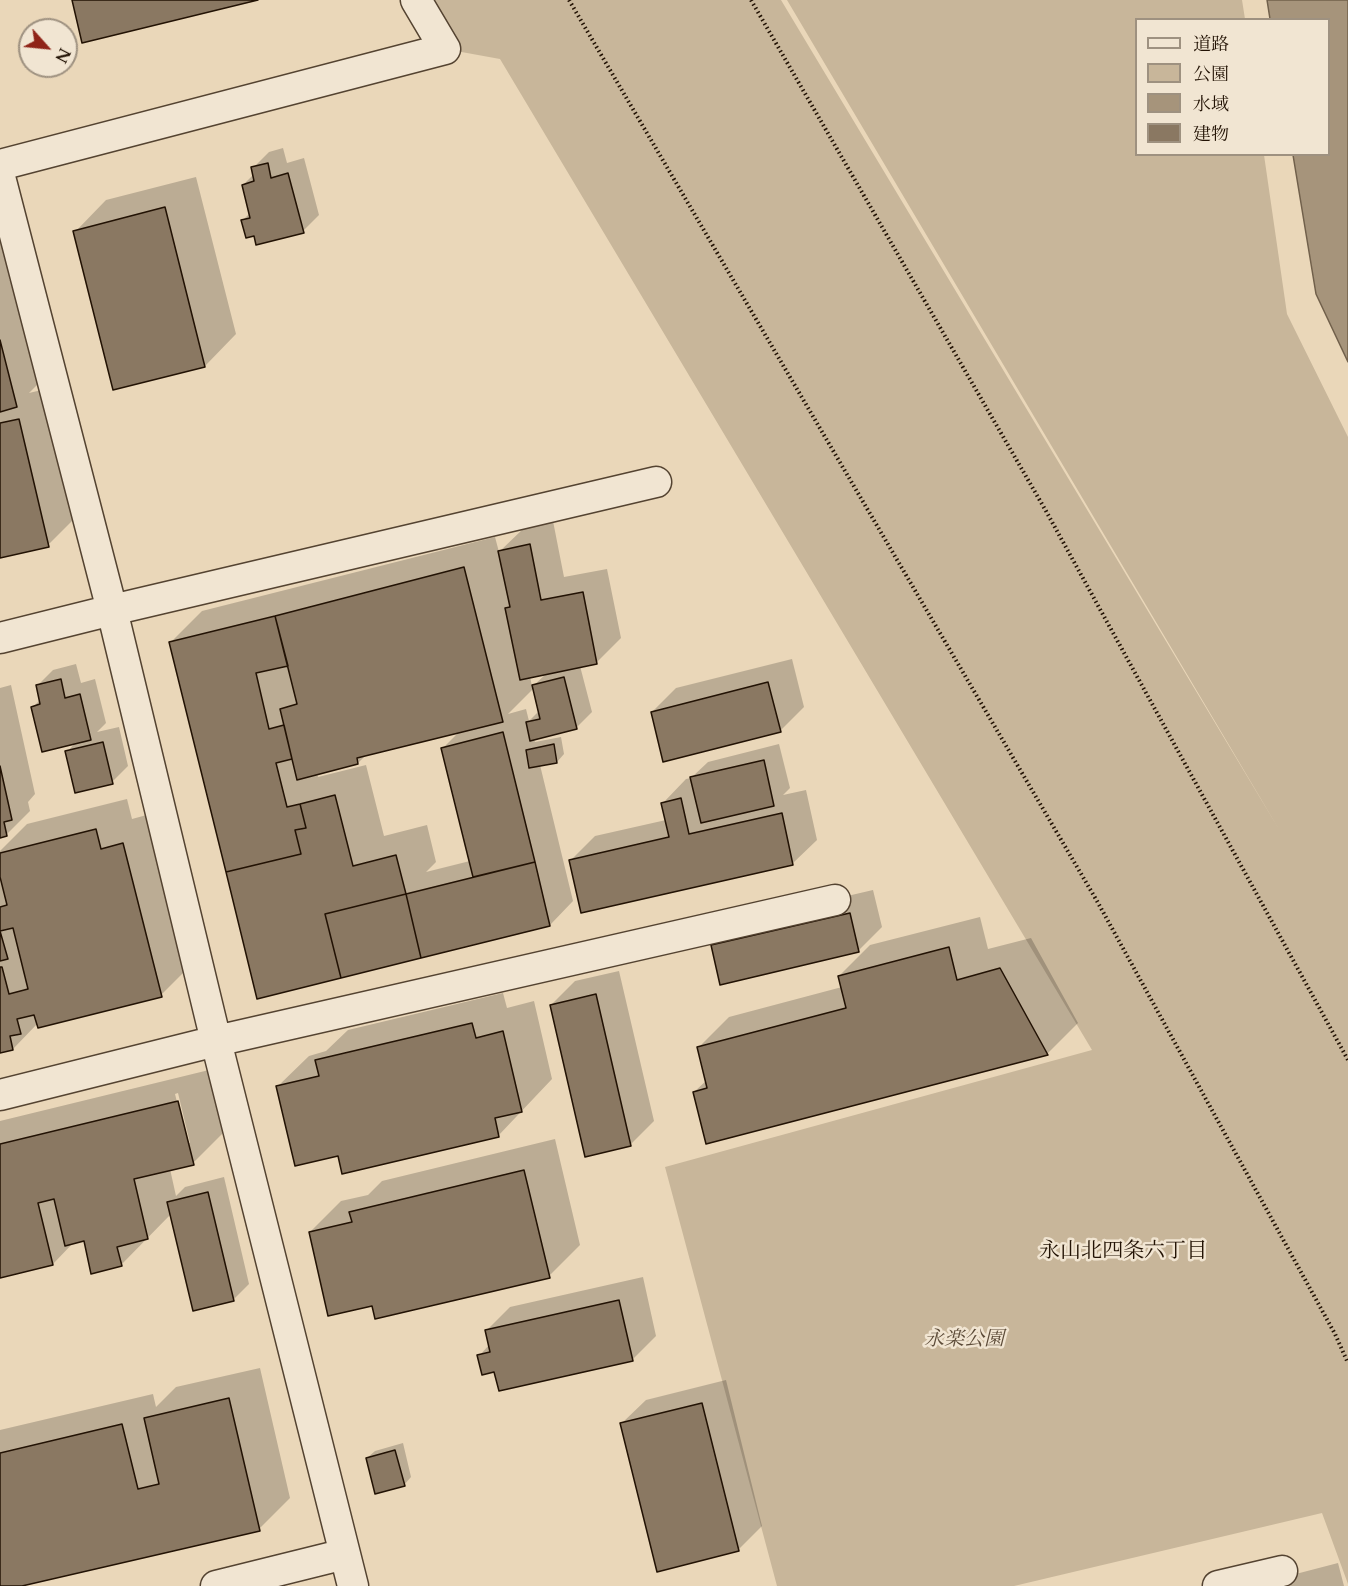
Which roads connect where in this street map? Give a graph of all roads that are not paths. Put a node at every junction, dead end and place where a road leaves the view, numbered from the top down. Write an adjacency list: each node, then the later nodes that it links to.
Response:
1 (416, 0): 2 (street)
2 (0, 165)
3 (0, 177): 5 (street)
4 (656, 482): 5 (street)
5 (112, 610): 6 (street); 8 (street)
6 (0, 638)
7 (835, 900): 8 (street)
8 (216, 1041): 9 (street); 10 (street)
9 (0, 1095)
10 (345, 1554): 12 (street); 13 (street)
11 (1282, 1571): 14 (street)
12 (216, 1586)
13 (353, 1586)
14 (1218, 1586)

